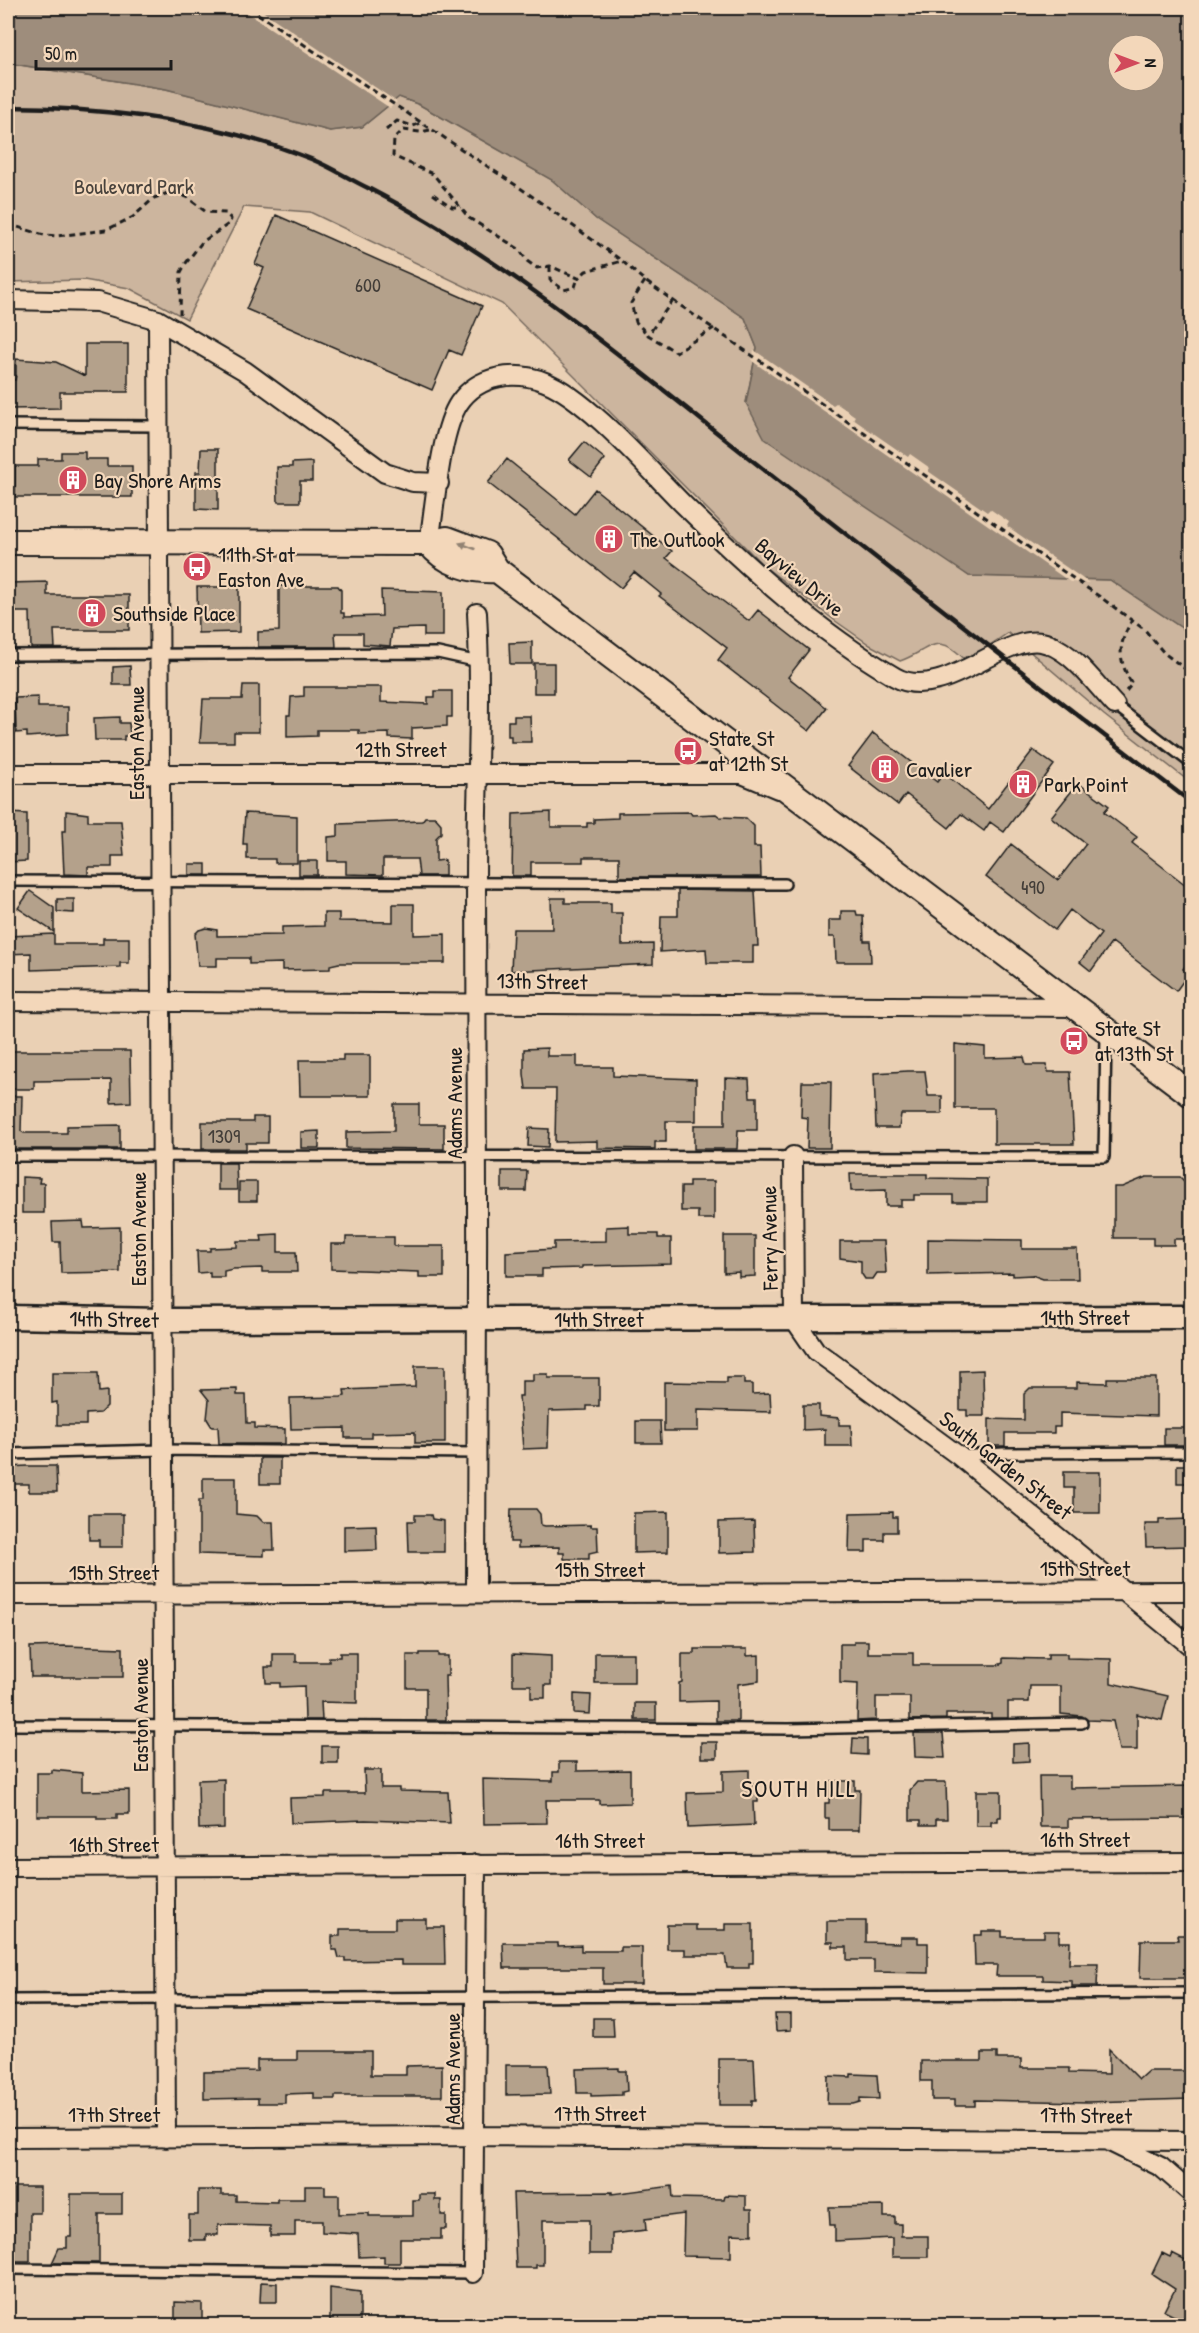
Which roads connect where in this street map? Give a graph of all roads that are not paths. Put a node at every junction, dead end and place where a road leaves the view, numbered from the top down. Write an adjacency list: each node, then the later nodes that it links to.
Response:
1 (8, 300): 2 (street)
2 (166, 324): 4 (street, Easton Avenue); 5 (street)
3 (8, 425): 4 (lane)
4 (158, 426): 7 (street, Easton Avenue)
5 (439, 483): 8 (street, Bayview Drive); 13 (street, Bayview Drive)
6 (8, 542): 7 (main road)
7 (159, 543): 8 (main road); 11 (street, Easton Avenue)
8 (429, 543): 18 (main road)
9 (477, 613): 12 (street, Adams Avenue)
10 (8, 654): 11 (lane)
11 (159, 654): 12 (lane); 17 (street, Easton Avenue)
12 (480, 662): 15 (street, Adams Avenue)
13 (1115, 705): 14 (lane, Bayview Drive)
14 (1191, 764)
15 (478, 773): 17 (street, 12th Street); 18 (street, 12th Street); 21 (street, Adams Avenue)
16 (8, 774): 17 (street, 12th Street)
17 (160, 774): 20 (street, Easton Avenue)
18 (791, 794): 26 (main road)
19 (8, 881): 20 (lane)
20 (160, 881): 21 (lane); 23 (street, Easton Avenue)
21 (476, 884): 22 (lane); 25 (street, Adams Avenue)
22 (785, 884)
23 (161, 1000): 24 (street, 13th Street); 25 (street, 13th Street); 30 (street, Easton Avenue)
24 (8, 1001)
25 (478, 1005): 26 (street, 13th Street); 31 (street, Adams Avenue)
26 (1076, 1007): 27 (main road)
27 (1106, 1029): 28 (main road); 32 (lane)
28 (1191, 1095)
29 (8, 1156): 30 (lane)
30 (161, 1156): 31 (lane); 37 (street, Easton Avenue)
31 (478, 1156): 32 (lane); 35 (street, Adams Avenue)
32 (793, 1156): 36 (street, Ferry Avenue)
33 (8, 1317): 37 (street, 14th Street)
34 (1191, 1317): 36 (street, 14th Street)
35 (478, 1319): 36 (street, 14th Street); 37 (street, 14th Street); 40 (street, Adams Avenue)
36 (794, 1319): 42 (street, South Garden Street)
37 (162, 1320): 38 (street, Easton Avenue)
38 (162, 1450): 40 (lane); 41 (lane); 47 (street, Easton Avenue)
39 (1191, 1452): 42 (lane)
40 (477, 1453): 45 (street, Adams Avenue)
41 (8, 1454)
42 (959, 1456): 43 (street, South Garden Street)
43 (1125, 1591): 44 (street, 15th Street); 45 (street, 15th Street); 48 (street, South Garden Street)
44 (1191, 1591)
45 (476, 1593): 47 (street, 15th Street)
46 (8, 1595): 47 (street, 15th Street)
47 (163, 1596): 51 (street, Easton Avenue)
48 (1191, 1647)
49 (1082, 1723): 51 (lane)
50 (8, 1725): 51 (lane)
51 (164, 1727): 55 (street, Easton Avenue)
52 (1191, 1862): 53 (street, 16th Street)
53 (476, 1864): 55 (street, 16th Street); 57 (street, Adams Avenue)
54 (8, 1867): 55 (street, 16th Street)
55 (164, 1868): 58 (street, Easton Avenue)
56 (1191, 1993): 57 (lane)
57 (476, 1997): 58 (lane); 60 (street, Adams Avenue)
58 (165, 1998): 59 (lane); 62 (street, Easton Avenue)
59 (8, 2000)
60 (476, 2136): 62 (street, 17th Street); 63 (street, 17th Street); 67 (street, Adams Avenue)
61 (8, 2138): 62 (street, 17th Street)
62 (165, 2138)
63 (1103, 2138): 64 (street, 17th Street); 65 (street)
64 (1191, 2141)
65 (1191, 2194)
66 (8, 2269): 67 (lane)
67 (473, 2273)

